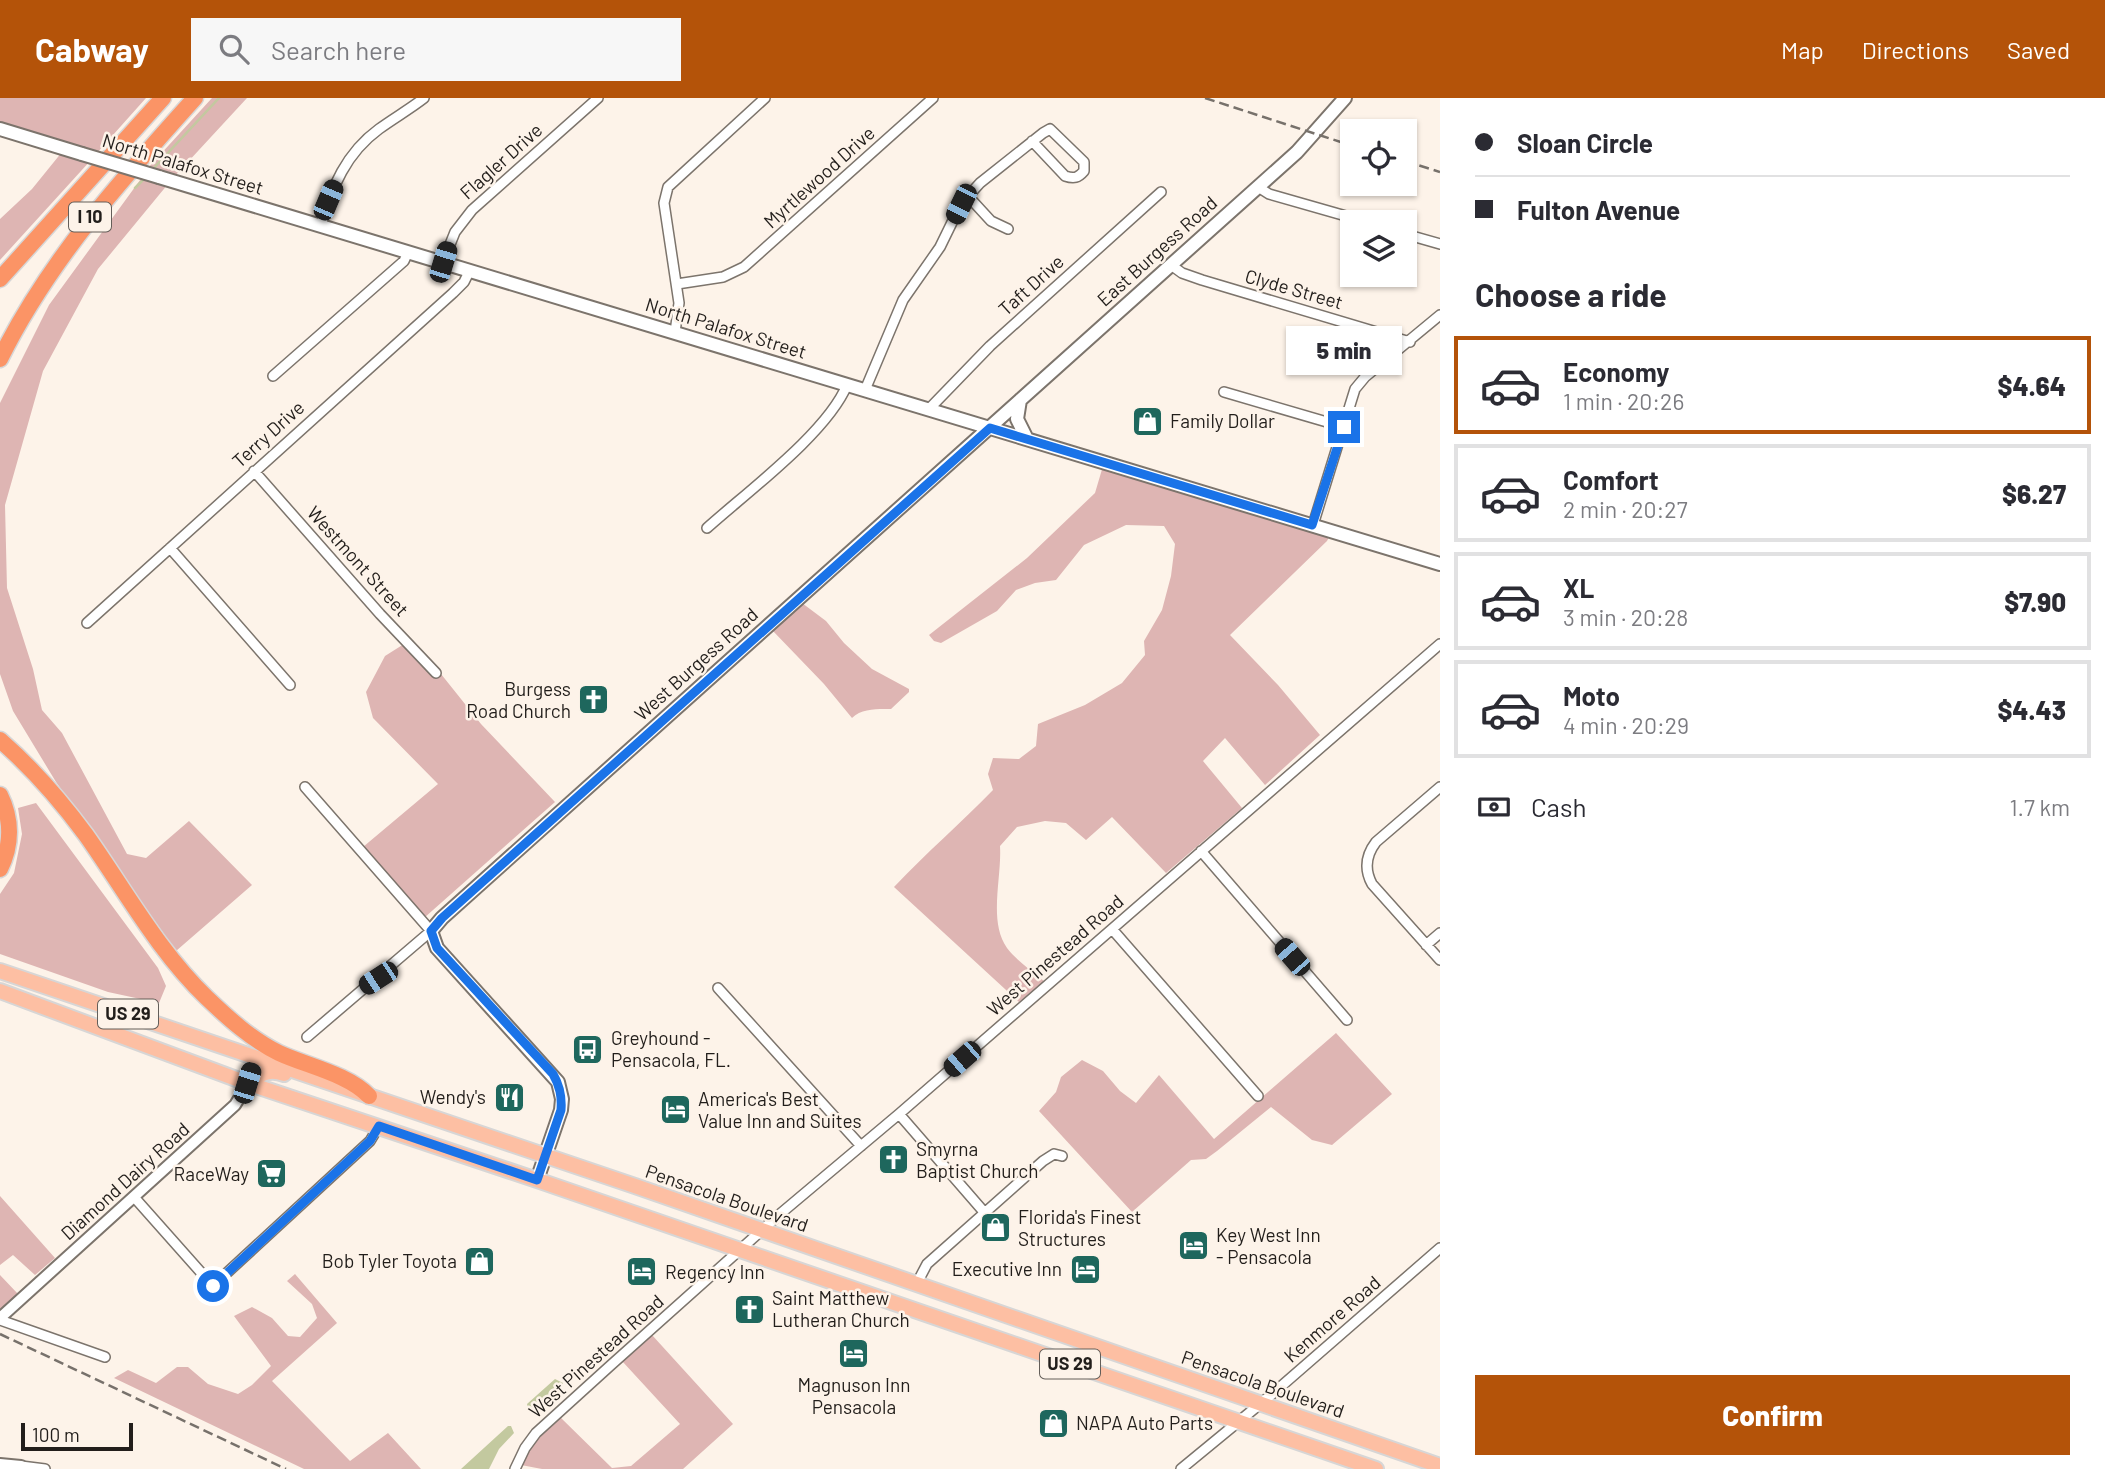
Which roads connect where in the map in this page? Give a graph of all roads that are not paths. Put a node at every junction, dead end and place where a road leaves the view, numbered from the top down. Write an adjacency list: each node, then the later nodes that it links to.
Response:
1 (163, 98): 22 (highway, I 10)
2 (195, 98): 27 (highway, I 10)
3 (424, 98): 14 (street)
4 (598, 98): 19 (street, Flagler Drive)
5 (765, 98): 23 (street)
6 (933, 98): 23 (street, Myrtlewood Drive)
7 (1345, 98): 10 (main road, East Burgess Road)
8 (0, 129): 14 (main road, North Palafox Street, bridge)
9 (1032, 141): 9 (street); 12 (street)
10 (1258, 187): 13 (street); 20 (main road, East Burgess Road)
11 (1161, 192): 33 (street, Taft Drive)
12 (968, 197): 15 (street); 30 (street)
13 (1340, 214)
14 (321, 225): 18 (main road, North Palafox Street)
15 (1008, 229)
16 (1417, 237): 17 (street)
17 (1440, 244)
18 (408, 251): 19 (main road, North Palafox Street); 28 (street)
19 (443, 262): 21 (main road, North Palafox Street)
20 (1171, 265): 26 (street, Clyde Street); 32 (main road, East Burgess Road)
21 (470, 270): 25 (main road, North Palafox Street); 37 (street, Terry Drive)
22 (0, 279)
23 (677, 284): 25 (street)
24 (1440, 315): 26 (street)
25 (675, 332): 29 (main road, North Palafox Street)
26 (1410, 342): 34 (street)
27 (0, 359)
28 (273, 376)
29 (847, 385): 30 (main road, North Palafox Street); 39 (street)
30 (865, 390): 33 (main road, North Palafox Street)
31 (1224, 391): 34 (street)
32 (1021, 400): 35 (main road, East Burgess Road); 36 (main road)
33 (929, 409): 35 (main road, North Palafox Street)
34 (1344, 427): 38 (street)
35 (990, 428): 36 (main road, North Palafox Street); 53 (main road, West Burgess Road)
36 (1027, 439): 38 (main road, North Palafox Street)
37 (254, 471): 40 (street, Terry Drive); 44 (street, Westmont Street)
38 (1312, 525): 41 (main road, North Palafox Street)
39 (707, 528)
40 (170, 548): 42 (street, Terry Drive); 45 (street)
41 (1440, 564)
42 (87, 623)
43 (1440, 644): 50 (street, West Pinestead Road)
44 (436, 673)
45 (290, 685)
46 (0, 740): 65 (highway)
47 (305, 787): 53 (street)
48 (1440, 787): 55 (street)
49 (0, 795): 51 (highway)
50 (1200, 851): 52 (street, West Pinestead Road); 60 (street)
51 (0, 869)
52 (1112, 929): 64 (street); 66 (street, West Pinestead Road)
53 (431, 931): 61 (street, West Burgess Road); 70 (main road)
54 (1440, 933): 55 (street)
55 (1426, 945): 56 (street)
56 (1440, 960)
57 (0, 971): 62 (main road, Pensacola Boulevard / US 29)
58 (718, 988): 69 (street)
59 (0, 991): 63 (main road, US 29)
60 (1347, 1020)
61 (307, 1038)
62 (255, 1057): 63 (street, Diamond Dairy Road); 65 (main road, Pensacola Boulevard / US 29)
63 (247, 1083): 65 (main road); 67 (main road, US 29); 73 (street, Diamond Dairy Road)
64 (1258, 1096)
65 (368, 1099): 67 (main road); 70 (main road, Pensacola Boulevard / US 29)
66 (899, 1114): 69 (street, West Pinestead Road); 74 (street)
67 (360, 1120): 68 (main road, US 29)
68 (379, 1126): 72 (main road, US 29); 73 (street)
69 (861, 1146): 75 (street, West Pinestead Road)
70 (545, 1156): 72 (main road); 75 (main road, Pensacola Boulevard / US 29)
71 (1062, 1156): 74 (street)
72 (537, 1180): 77 (main road, US 29)
73 (134, 1196): 82 (street, Diamond Dairy Road)
74 (984, 1212): 79 (street)
75 (762, 1231): 77 (street, West Pinestead Road); 78 (main road, Pensacola Boulevard / US 29)
76 (1440, 1248): 87 (street, Kenmore Road)
77 (741, 1250): 80 (main road, US 29); 92 (street, West Pinestead Road)
78 (882, 1273): 79 (main road, Pensacola Boulevard / US 29); 80 (main road)
79 (916, 1284): 81 (main road, Pensacola Boulevard / US 29)
80 (872, 1297): 83 (main road, US 29)
81 (976, 1306): 83 (main road); 85 (main road, Pensacola Boulevard / US 29)
82 (0, 1319): 84 (street)
83 (968, 1329): 86 (main road, US 29)
84 (105, 1357)
85 (1145, 1363): 86 (main road); 87 (main road, Pensacola Boulevard / US 29)
86 (1136, 1386): 88 (main road, US 29)
87 (1260, 1404): 88 (street, Kenmore Road); 90 (main road, Pensacola Boulevard / US 29)
88 (1239, 1421): 94 (street, Kenmore Road); 95 (main road, US 29)
89 (1, 1466): 91 (street)
90 (1440, 1466)
91 (21, 1468): 93 (street)
92 (517, 1468)
93 (45, 1469)
94 (1181, 1469)
95 (1376, 1469)

